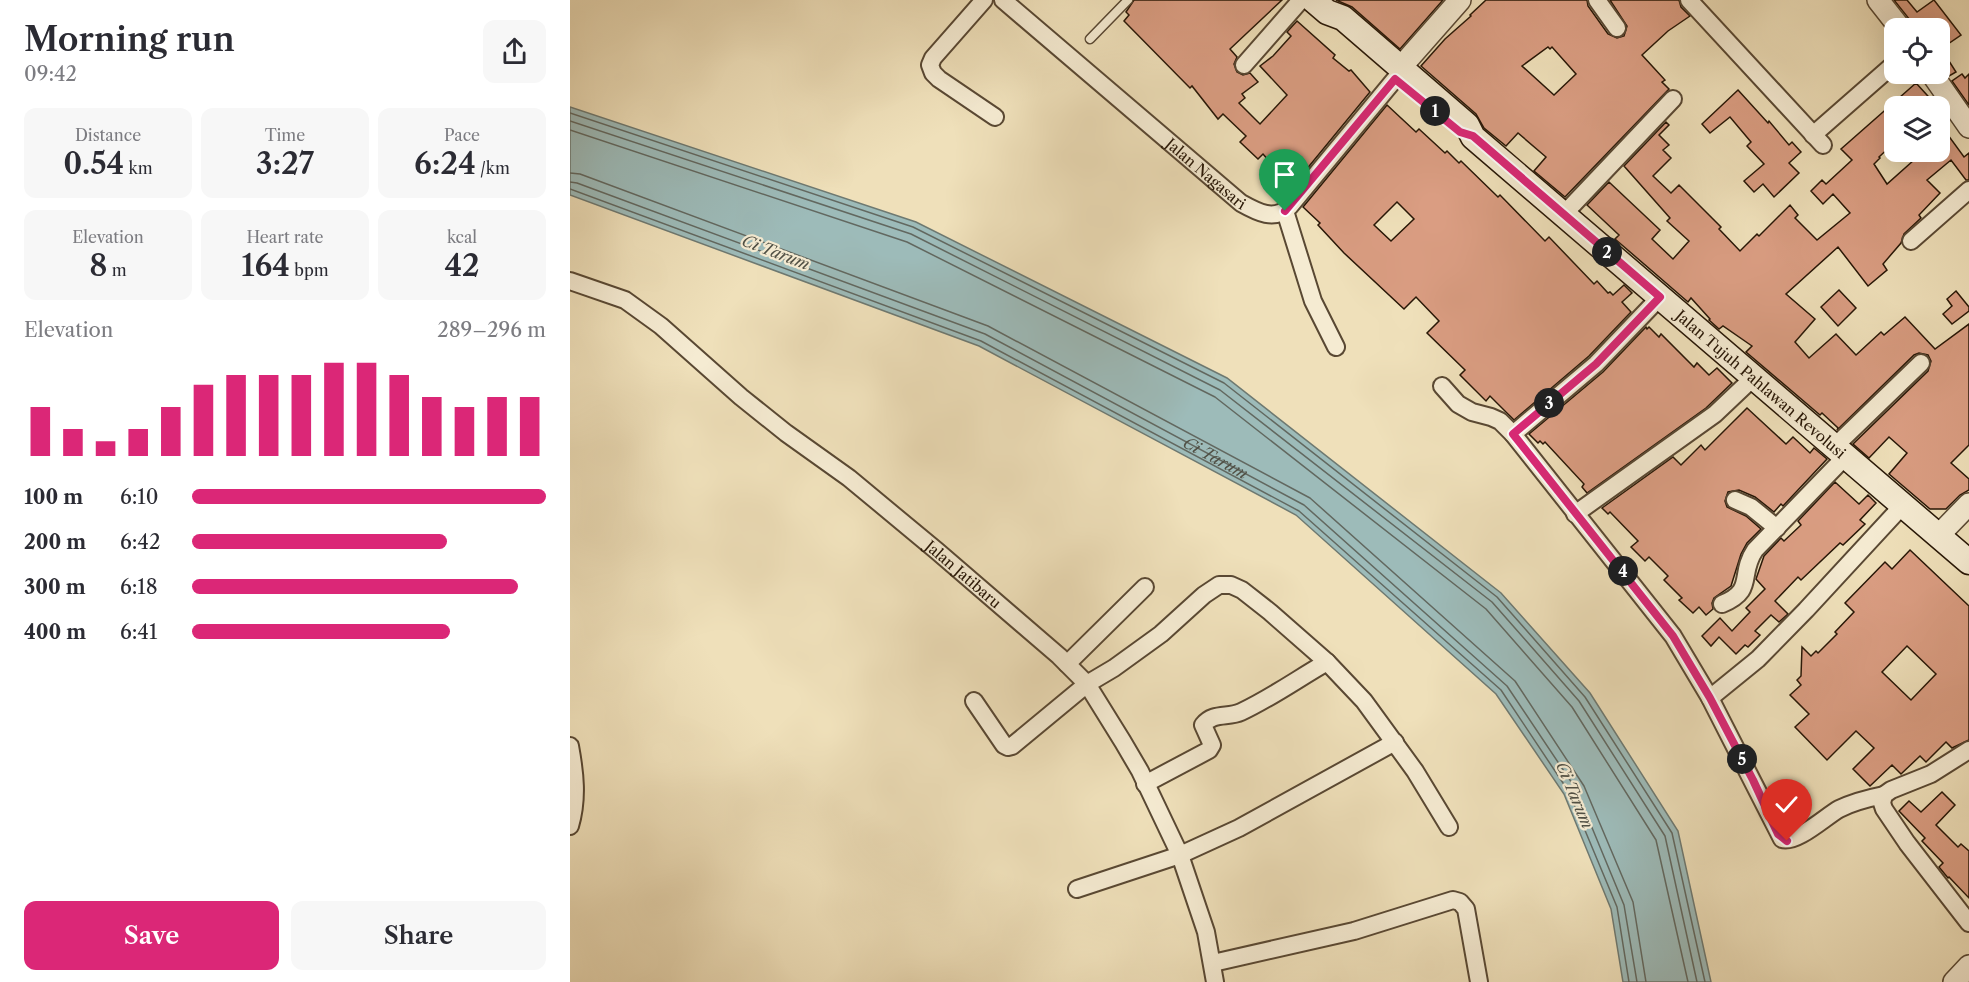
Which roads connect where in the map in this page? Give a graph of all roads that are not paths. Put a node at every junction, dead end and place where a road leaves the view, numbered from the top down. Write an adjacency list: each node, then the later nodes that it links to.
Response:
1 (984, 0): 18 (street)
2 (1003, 0): 21 (street, Jalan Nagasari)
3 (1128, 0): 12 (lane)
4 (1301, 0): 13 (street)
5 (1460, 0): 14 (street)
6 (1597, 0): 11 (street)
7 (1689, 0): 15 (street)
8 (1878, 0): 10 (street)
9 (1320, 6): 14 (main road, Jalan Tujuh Pahlawan Revolusi)
10 (1892, 18)
11 (1617, 28)
12 (1090, 39)
13 (1244, 65)
14 (1398, 73): 21 (street); 22 (main road, Jalan Tujuh Pahlawan Revolusi)
15 (1884, 74)
16 (1939, 84): 19 (street)
17 (1673, 99): 22 (street)
18 (995, 117)
19 (1969, 127)
20 (1969, 190): 23 (street)
21 (1285, 211): 26 (street)
22 (1564, 214): 25 (main road, Jalan Tujuh Pahlawan Revolusi)
23 (1911, 241)
24 (570, 281): 42 (street, Jalan Jatibaru)
25 (1660, 297): 28 (main road, Jalan Tujuh Pahlawan Revolusi); 30 (street)
26 (1336, 347)
27 (1922, 363): 31 (street)
28 (1753, 378): 31 (main road, Jalan Tujuh Pahlawan Revolusi); 35 (street)
29 (1442, 386): 30 (street)
30 (1513, 434): 35 (street)
31 (1840, 452): 34 (main road, Jalan Tujuh Pahlawan Revolusi); 36 (street)
32 (1735, 500): 36 (street)
33 (1969, 504): 37 (street)
34 (1903, 505): 37 (main road, Jalan Tujuh Pahlawan Revolusi); 44 (street)
35 (1575, 513): 44 (street)
36 (1776, 528): 40 (street)
37 (1939, 535): 38 (main road, Jalan Tujuh Pahlawan Revolusi)
38 (1966, 552)
39 (1145, 587): 42 (street)
40 (1722, 604)
41 (1327, 662): 43 (street); 46 (street); 49 (street)
42 (1067, 664): 43 (street, Jalan Jatibaru)
43 (1087, 684): 45 (street); 49 (street, Jalan Jatibaru)
44 (1710, 698): 50 (street)
45 (974, 701)
46 (1395, 742): 52 (street); 53 (street)
47 (570, 746): 51 (street)
48 (1969, 750): 50 (street)
49 (1145, 784): 53 (street, Jalan Jatibaru)
50 (1884, 795): 55 (street)
51 (570, 826)
52 (1449, 827)
53 (1180, 855): 54 (street); 56 (street, Jalan Jatibaru)
54 (1077, 889)
55 (1969, 923)
56 (1213, 963): 58 (street, Jalan Jatibaru); 59 (street)
57 (1969, 966): 60 (street)
58 (1215, 982)
59 (1479, 982)
60 (1954, 982)

